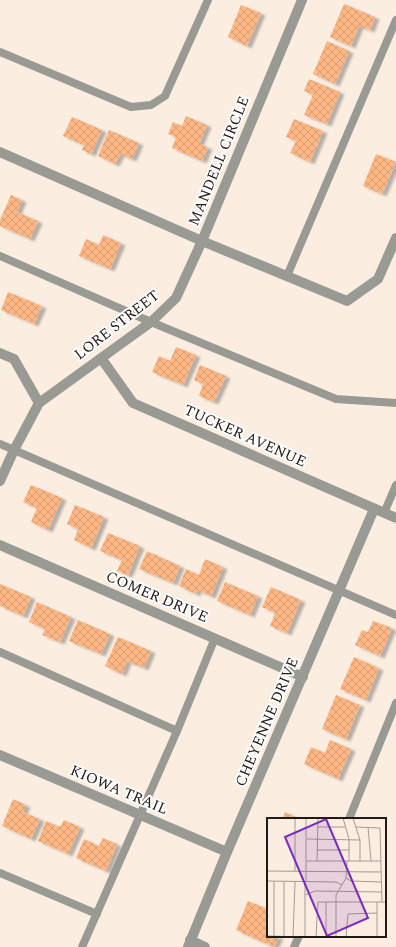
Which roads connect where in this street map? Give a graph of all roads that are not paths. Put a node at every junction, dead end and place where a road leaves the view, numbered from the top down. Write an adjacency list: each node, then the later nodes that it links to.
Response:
1 (208, 0): 4 (lane)
2 (302, 0): 7 (street, MANDELL CIRCLE)
3 (396, 20): 9 (lane)
4 (0, 52)
5 (0, 152): 7 (street, MANDELL CIRCLE)
6 (396, 238): 9 (street)
7 (202, 241): 9 (street); 10 (street, LORE STREET)
8 (0, 256): 10 (lane)
9 (287, 276)
10 (151, 322): 12 (street, LORE STREET); 14 (lane)
11 (0, 353): 13 (street)
12 (101, 358): 13 (street, LORE STREET); 19 (street, TUCKER AVENUE)
13 (39, 402): 16 (street, LORE STREET)
14 (396, 403)
15 (0, 444): 16 (lane)
16 (14, 450): 17 (street, LORE STREET); 23 (lane)
17 (0, 481)
18 (396, 485): 20 (lane)
19 (374, 509): 20 (street, TUCKER AVENUE); 23 (street, CHEYENNE DRIVE)
20 (384, 513): 21 (street, TUCKER AVENUE)
21 (396, 518)
22 (0, 545): 25 (street, COMER DRIVE)
23 (338, 590): 24 (lane); 27 (street, CHEYENNE DRIVE)
24 (396, 616)
25 (215, 638): 27 (street, COMER DRIVE); 29 (lane)
26 (0, 652): 29 (lane)
27 (303, 676): 33 (street, CHEYENNE DRIVE)
28 (396, 703): 32 (lane)
29 (177, 731): 31 (lane)
30 (0, 755): 31 (street, KIOWA TRAIL)
31 (140, 816): 33 (street, KIOWA TRAIL); 35 (lane)
32 (349, 818)
33 (227, 852): 37 (street, CHEYENNE DRIVE)
34 (0, 873): 35 (lane)
35 (96, 914): 38 (lane)
36 (299, 937): 40 (lane)
37 (189, 944): 39 (street)
38 (82, 947)
39 (205, 947)
40 (294, 947)

